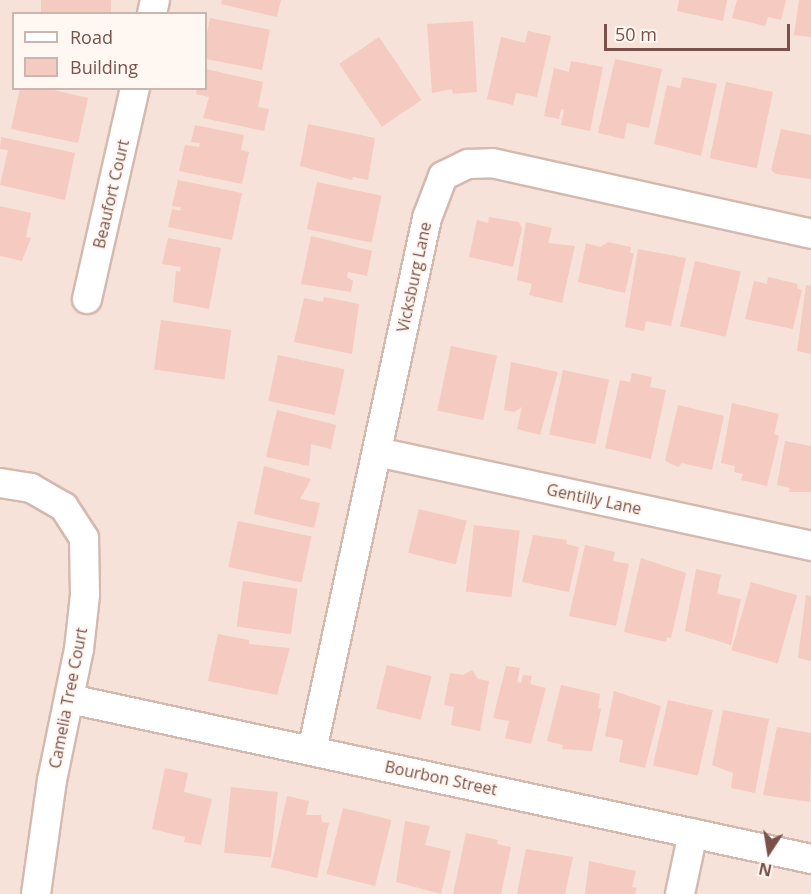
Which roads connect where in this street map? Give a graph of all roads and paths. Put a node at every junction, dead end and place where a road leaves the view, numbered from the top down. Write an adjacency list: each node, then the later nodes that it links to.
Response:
1 (135, 90): 3 (street, Beaufort Court)
2 (811, 234): 4 (street, Vicksburg Lane)
3 (87, 299)
4 (377, 452): 6 (street, Gentilly Lane); 8 (street, Vicksburg Lane)
5 (0, 483): 7 (street, Camelia Tree Court)
6 (811, 546)
7 (70, 699): 8 (street, Bourbon Street); 11 (street, Camelia Tree Court)
8 (312, 751): 9 (street, Bourbon Street)
9 (693, 833): 10 (street, Bourbon Street); 12 (street)
10 (811, 859)
11 (36, 894)
12 (680, 894)

